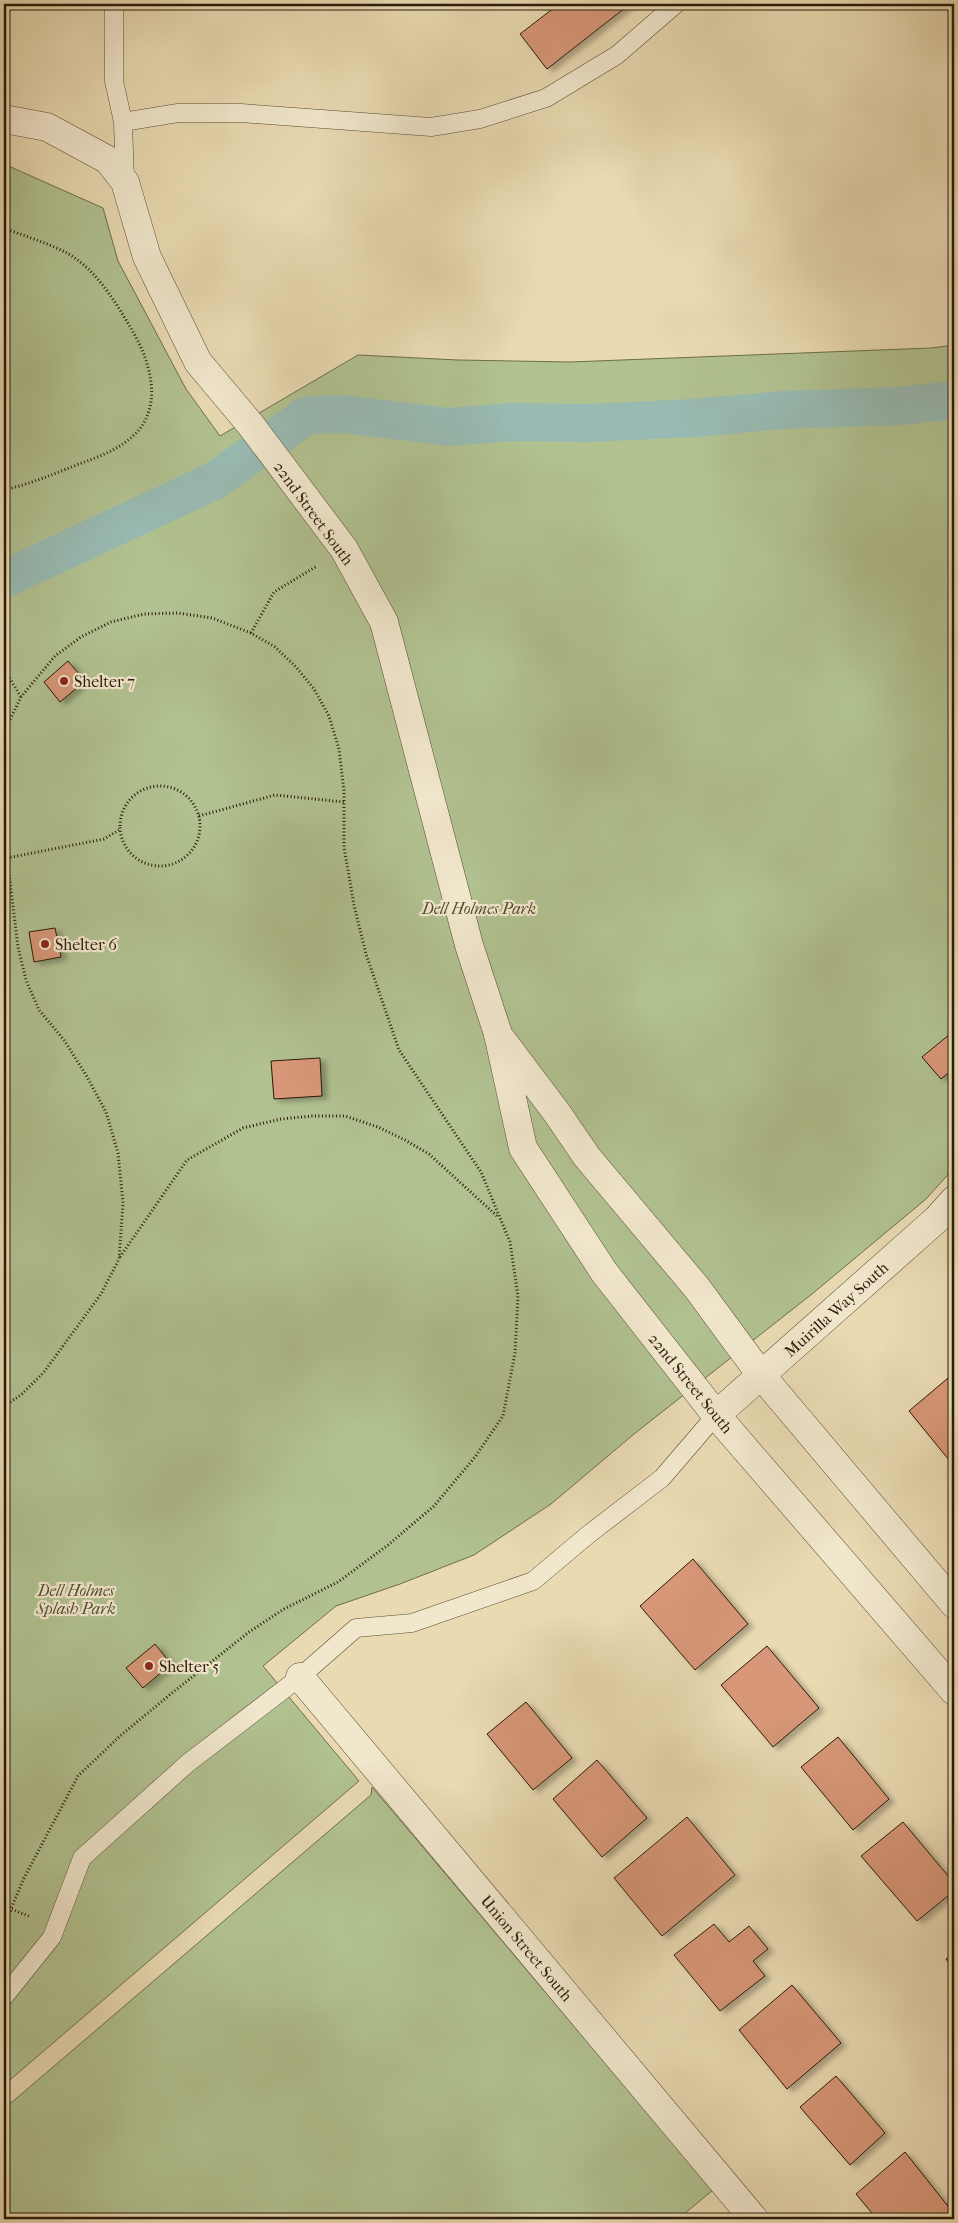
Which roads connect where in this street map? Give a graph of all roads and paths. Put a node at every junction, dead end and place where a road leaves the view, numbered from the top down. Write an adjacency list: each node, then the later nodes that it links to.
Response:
1 (114, 4): 4 (lane)
2 (676, 4): 4 (lane)
3 (4, 119): 5 (street, 22nd Street South)
4 (123, 122): 5 (lane)
5 (125, 182): 8 (street, 22nd Street South)
6 (4, 228): 7 (path)
7 (4, 490)
8 (344, 549): 9 (path); 18 (street, 22nd Street South)
9 (251, 633): 11 (path); 13 (path)
10 (4, 669): 11 (path)
11 (21, 697): 12 (path)
12 (4, 732)
13 (344, 802): 14 (path); 20 (path)
14 (199, 816): 15 (path); 15 (path)
15 (119, 830): 17 (path)
16 (4, 833): 17 (path)
17 (8, 858): 21 (path)
18 (498, 1034): 22 (street, 22nd Street South); 24 (street, 22nd Street South)
19 (954, 1200): 22 (street, Muirilla Way South)
20 (500, 1219): 21 (path); 29 (path)
21 (119, 1259): 23 (path)
22 (761, 1376): 24 (street, Muirilla Way South); 25 (street, 22nd Street South)
23 (4, 1406)
24 (716, 1415): 26 (lane); 27 (street, 22nd Street South)
25 (954, 1604)
26 (300, 1677): 31 (lane); 32 (street, Union Street South)
27 (954, 1691)
28 (4, 1904): 29 (path)
29 (11, 1909): 30 (path)
30 (4, 1928)
31 (4, 1997)
32 (754, 2219)

